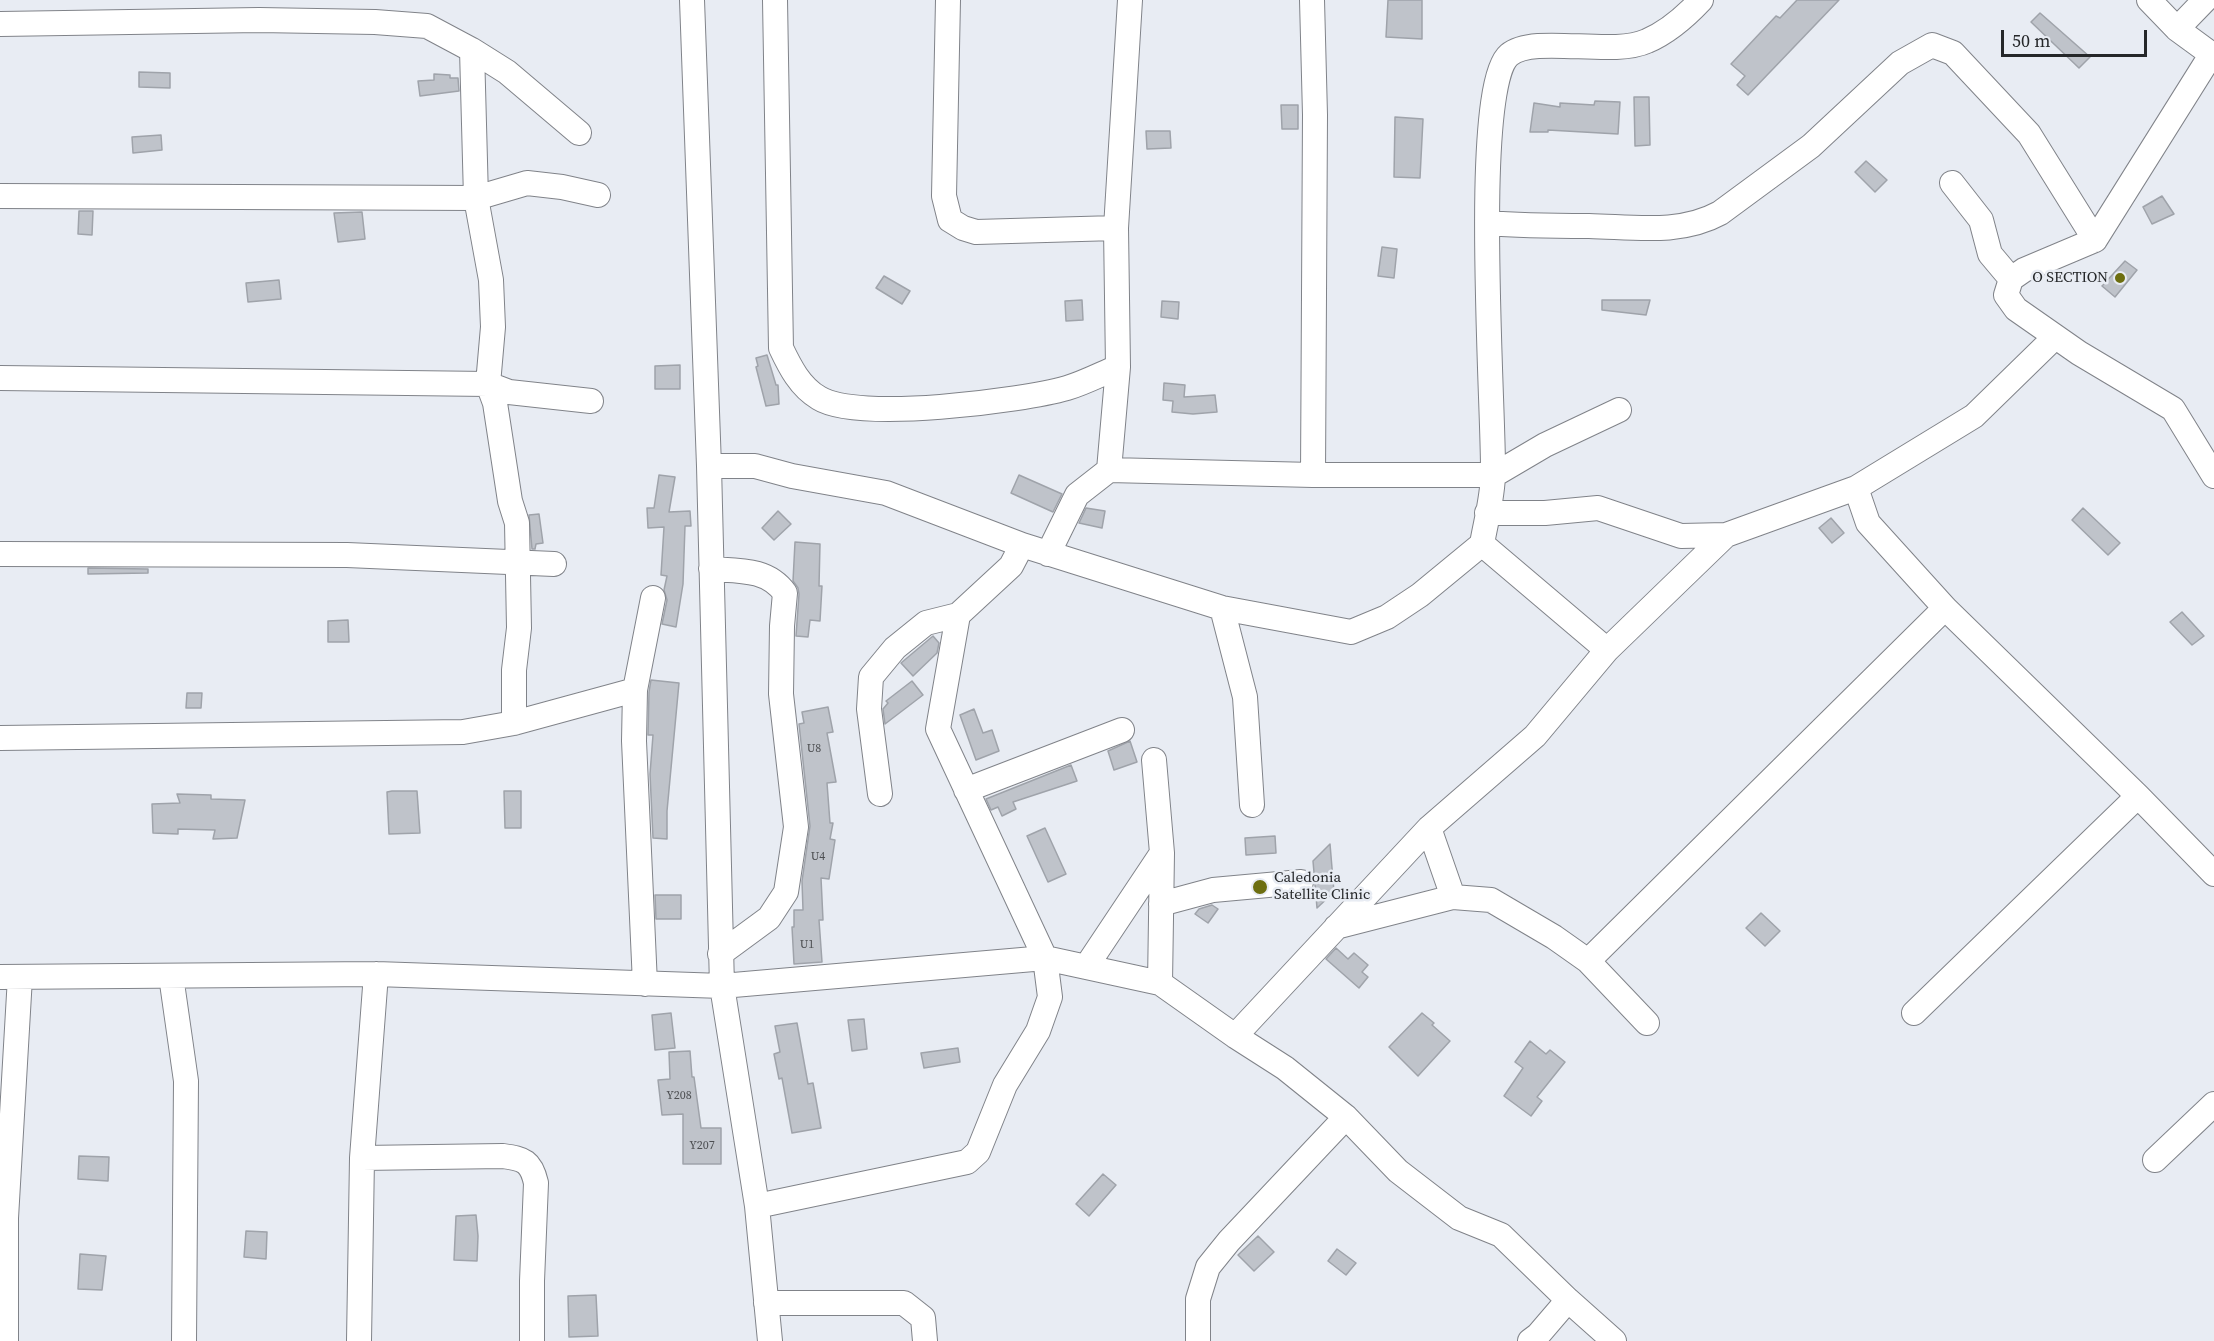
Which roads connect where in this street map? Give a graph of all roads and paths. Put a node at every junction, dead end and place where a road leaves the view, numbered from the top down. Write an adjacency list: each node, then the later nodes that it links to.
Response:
1 (692, 0): 28 (street)
2 (775, 0): 23 (street)
3 (948, 0): 19 (street)
4 (1130, 0): 19 (street)
5 (1311, 0): 30 (street)
6 (1701, 0): 18 (street)
7 (2150, 0): 10 (street)
8 (2205, 0): 10 (street)
9 (0, 24): 11 (street)
10 (2177, 29): 12 (street)
11 (472, 50): 13 (street); 17 (street)
12 (2213, 56): 20 (street)
13 (579, 133)
14 (1952, 183): 21 (street)
15 (598, 195): 17 (street)
16 (0, 196): 17 (street)
17 (476, 198): 25 (street)
18 (1488, 223): 20 (street); 31 (street)
19 (1116, 228): 23 (street)
20 (2095, 240): 21 (street)
21 (2012, 279): 22 (street)
22 (2055, 337): 32 (street); 33 (street)
23 (1118, 367): 29 (street)
24 (0, 378): 25 (street)
25 (488, 384): 26 (street); 40 (street)
26 (591, 401)
27 (1619, 410): 31 (street)
28 (709, 466): 37 (street); 42 (street)
29 (1109, 470): 30 (street); 39 (street)
30 (1313, 475): 31 (street)
31 (1494, 475): 34 (street)
32 (2214, 476)
33 (1856, 488): 35 (street); 45 (street)
34 (1487, 513): 35 (street); 36 (street)
35 (1726, 535): 47 (street)
36 (1482, 544): 44 (street); 47 (street)
37 (1022, 545): 39 (street); 46 (street)
38 (0, 554): 40 (street)
39 (1048, 554): 44 (street)
40 (518, 563): 41 (street); 49 (street)
41 (554, 564)
42 (711, 569): 64 (street); 64 (street)
43 (653, 598): 48 (street)
44 (1222, 608): 56 (street)
45 (1945, 608): 55 (street); 66 (street)
46 (958, 615): 53 (street); 54 (street)
47 (1607, 650): 57 (street)
48 (635, 690): 49 (street); 72 (street)
49 (514, 723): 51 (street)
50 (1122, 730): 53 (street)
51 (0, 738)
52 (1154, 760): 58 (street)
53 (966, 790): 65 (street)
54 (880, 795)
55 (2138, 796): 59 (street); 74 (street)
56 (1252, 805)
57 (1429, 828): 61 (street); 63 (street)
58 (1162, 853): 62 (street); 67 (street)
59 (2214, 874)
60 (1301, 882): 62 (street)
61 (1453, 897): 63 (street); 66 (street)
62 (1161, 904): 71 (street)
63 (1336, 927): 76 (street)
64 (720, 954): 73 (street)
65 (1045, 958): 67 (street); 73 (street); 81 (street)
66 (1588, 961): 75 (street)
67 (1086, 967): 71 (street)
68 (376, 974): 69 (street); 72 (street); 79 (street)
69 (171, 976): 70 (street); 86 (street)
70 (10, 977): 82 (street)
71 (1160, 983): 76 (street)
72 (645, 984): 73 (street)
73 (722, 986): 81 (street)
74 (1914, 1013)
75 (1647, 1023)
76 (1235, 1036): 78 (street)
77 (2214, 1104): 80 (street)
78 (1346, 1117): 83 (street); 91 (street)
79 (362, 1158): 87 (street); 88 (street)
80 (2155, 1160)
81 (757, 1206): 84 (street)
82 (3, 1218): 85 (street)
83 (1568, 1300): 92 (street); 93 (street)
84 (766, 1303): 89 (street); 90 (street)
85 (6, 1341)
86 (184, 1341)
87 (359, 1341)
88 (532, 1341)
89 (770, 1341)
90 (925, 1341)
91 (1198, 1341)
92 (1530, 1341)
93 (1614, 1341)

